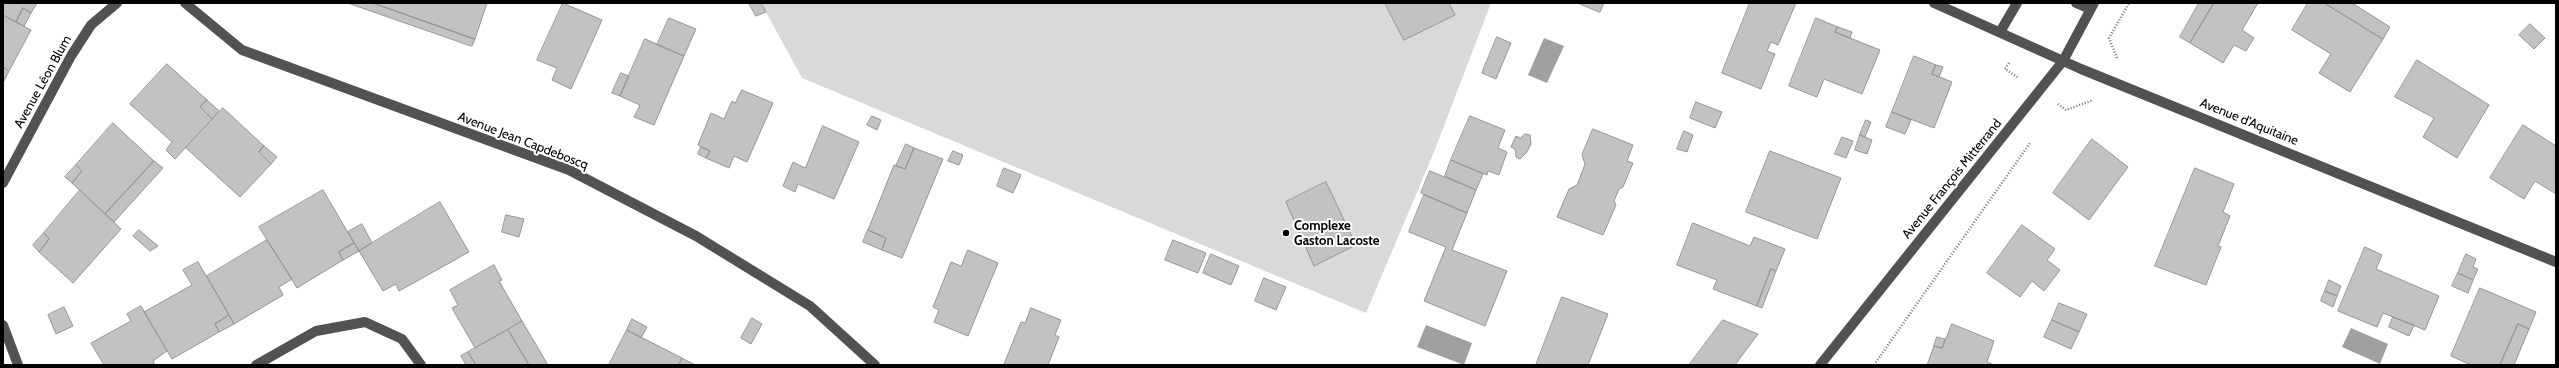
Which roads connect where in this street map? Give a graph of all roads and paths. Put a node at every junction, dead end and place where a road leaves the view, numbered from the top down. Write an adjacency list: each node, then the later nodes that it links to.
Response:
1 (117, 3): 12 (street, Avenue Léon Blum)
2 (185, 3): 18 (street, Avenue Jean Capdeboscq)
3 (1934, 3): 7 (street, Avenue d'Aquitaine)
4 (2017, 3): 7 (street)
5 (2076, 3): 6 (street)
6 (2092, 6): 8 (street, Avenue François Mitterrand)
7 (2000, 32): 8 (street, Avenue d'Aquitaine)
8 (2063, 61): 9 (street, Avenue d'Aquitaine); 19 (street, Avenue François Mitterrand)
9 (2081, 69): 10 (path); 13 (street, Avenue d'Aquitaine)
10 (2055, 108)
11 (2033, 140): 20 (path)
12 (3, 183)
13 (2556, 262)
14 (3, 325): 15 (street)
15 (18, 365)
16 (256, 365): 17 (street)
17 (421, 365)
18 (875, 365)
19 (1820, 365)
20 (1874, 365)

